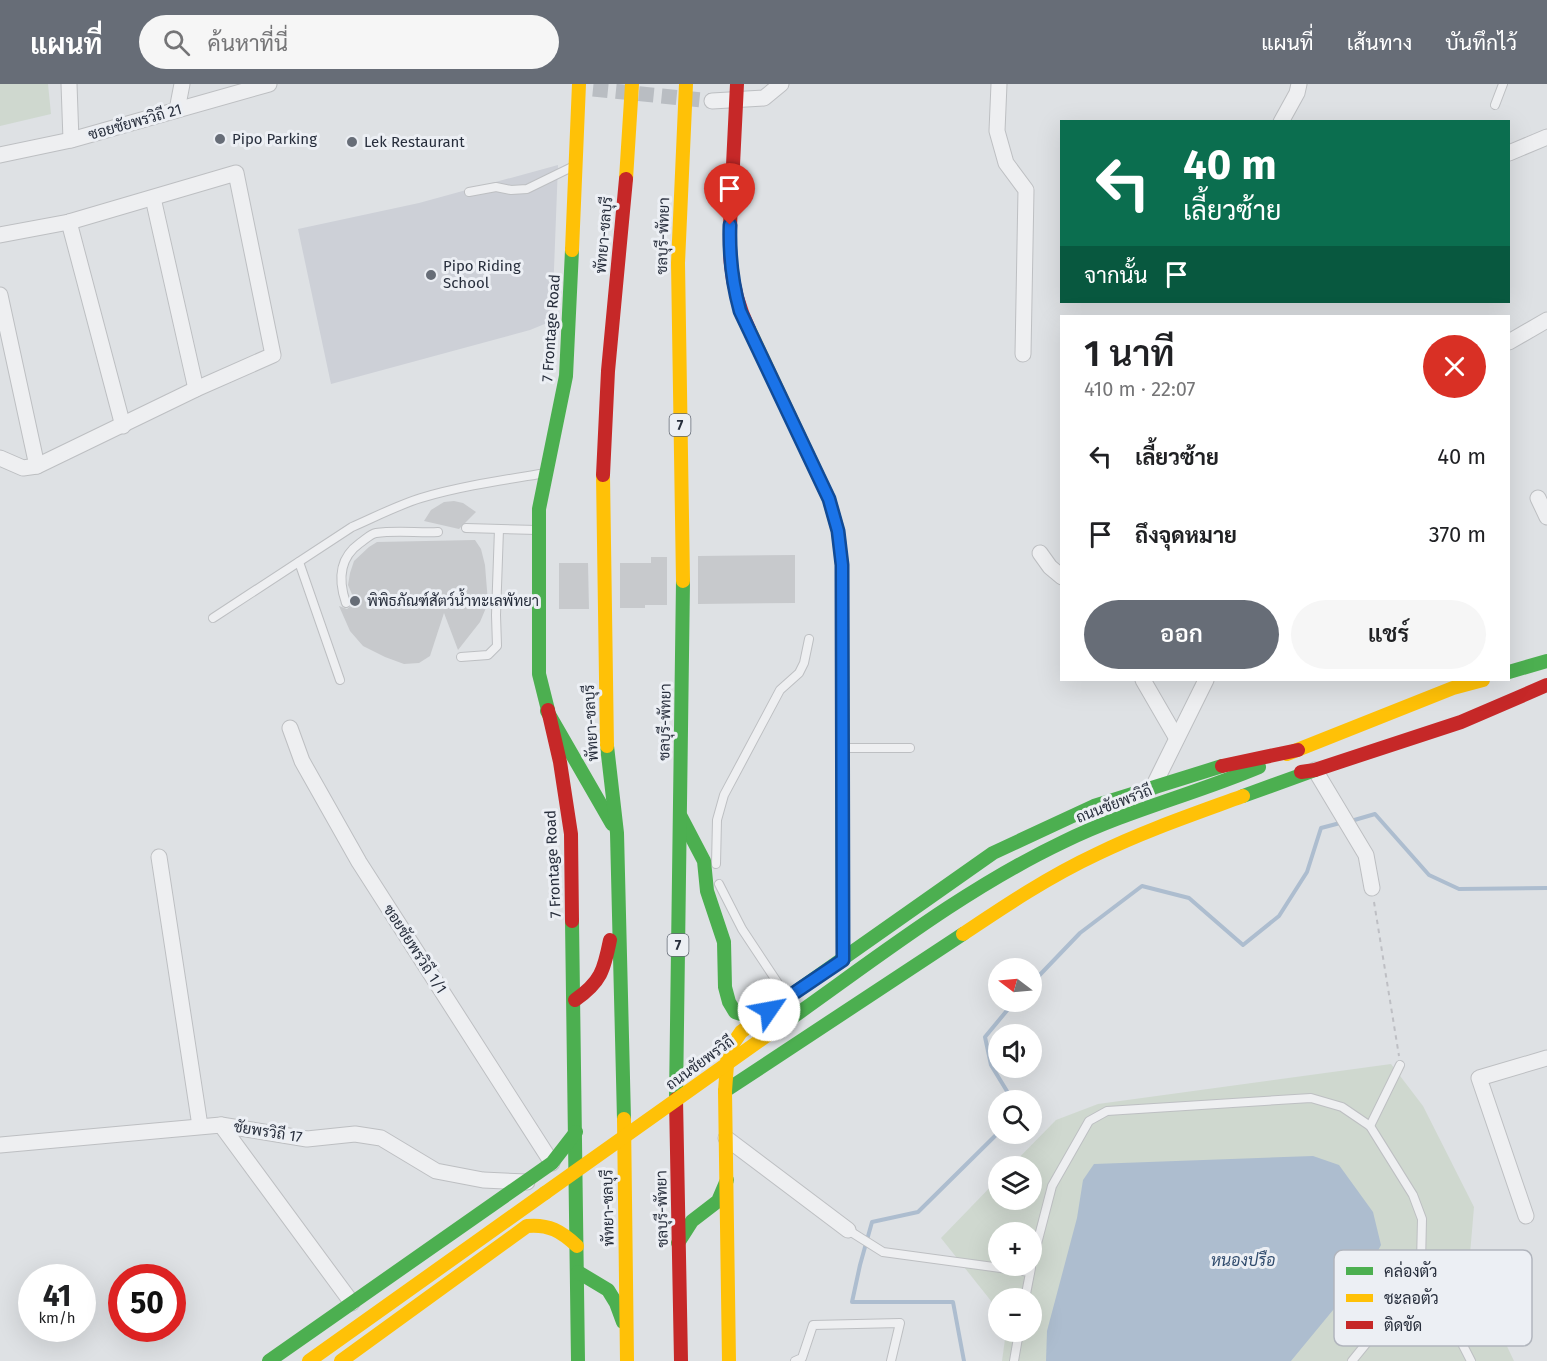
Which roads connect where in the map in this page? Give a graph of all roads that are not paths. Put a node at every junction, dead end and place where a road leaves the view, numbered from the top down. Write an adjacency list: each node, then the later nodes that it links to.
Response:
1 (69, 84): 17 (street)
2 (182, 84): 14 (street)
3 (269, 84): 14 (street, ซอยชัยพรวิถี 21)
4 (632, 84): 69 (main road, พัทยา-ชลบุรี)
5 (686, 84): 68 (main road, ชลบุรี-พัทยา / 7)
6 (781, 84): 11 (street)
7 (999, 84): 28 (street)
8 (1299, 84): 15 (street)
9 (1503, 84): 13 (lane)
10 (581, 86): 20 (main road, 7 Frontage Road)
11 (737, 92): 12 (street); 62 (main road)
12 (712, 101)
13 (1496, 105)
14 (177, 110): 17 (street, ซอยชัยพรวิถี 21)
15 (1282, 120)
16 (1547, 137): 18 (street)
17 (71, 141): 19 (street, ซอยชัยพรวิถี 21)
18 (1510, 153)
19 (0, 155)
20 (576, 165): 21 (lane); 35 (main road, 7 Frontage Road)
21 (469, 192)
22 (153, 198): 23 (street); 31 (street); 31 (street)
23 (69, 222): 24 (street); 32 (street)
24 (0, 235)
25 (0, 295): 30 (street)
26 (1547, 320): 27 (street)
27 (1510, 341)
28 (1023, 354)
29 (0, 362): 30 (street)
30 (15, 368): 34 (street)
31 (196, 389): 32 (street)
32 (123, 426): 34 (street)
33 (0, 458): 34 (street)
34 (37, 466)
35 (547, 473): 38 (lane); 41 (main road, 7 Frontage Road)
36 (1538, 498): 37 (street)
37 (1547, 517)
38 (367, 520): 43 (lane); 45 (lane)
39 (466, 528): 40 (lane)
40 (499, 529): 41 (lane); 50 (lane)
41 (539, 530): 59 (main road, 7 Frontage Road)
42 (438, 532): 43 (lane)
43 (374, 533): 47 (lane)
44 (1040, 553): 46 (street)
45 (299, 562): 48 (lane); 53 (lane)
46 (1060, 575)
47 (346, 603)
48 (213, 618)
49 (810, 639): 71 (lane)
50 (461, 657)
51 (1547, 661): 52 (main road)
52 (1510, 672)
53 (340, 680)
54 (1144, 681): 61 (street)
55 (1205, 681): 61 (street)
56 (1481, 681): 58 (main road, ถนนชัยพรวิถี)
57 (1547, 685): 58 (main road, ถนนชัยพรวิถี)
58 (1457, 705): 64 (main road, ถนนชัยพรวิถี); 65 (main road, ถนนชัยพรวิถี)
59 (547, 711): 69 (main road); 77 (main road, 7 Frontage Road)
60 (290, 728): 88 (street, ซอยชัยพรวิถี 1/1)
61 (1176, 737): 67 (street)
62 (843, 748): 63 (lane); 75 (main road)
63 (910, 748)
64 (1298, 750): 66 (main road, ถนนชัยพรวิถี); 67 (main road, ถนนชัยพรวิถี)
65 (1315, 770): 66 (main road, ถนนชัยพรวิถี); 73 (street); 81 (main road, ถนนชัยพรวิถี)
66 (1226, 782): 91 (main road, ถนนชัยพรวิถี, bridge)
67 (1153, 787): 75 (main road, ถนนชัยพรวิถี)
68 (679, 814): 78 (main road); 97 (main road, ชลบุรี-พัทยา / 7)
69 (617, 833): 74 (main road, พัทยา-ชลบุรี)
70 (159, 857): 83 (street)
71 (716, 869)
72 (717, 880): 76 (lane)
73 (1372, 888)
74 (618, 906): 77 (main road); 103 (main road, พัทยา-ชลบุรี)
75 (843, 960): 76 (main road, ถนนชัยพรวิถี)
76 (787, 998): 78 (main road, ถนนชัยพรวิถี)
77 (575, 1000): 85 (main road, 7 Frontage Road)
78 (769, 1010): 81 (main road, ถนนชัยพรวิถี)
79 (1547, 1058): 93 (street)
80 (1400, 1065): 84 (lane)
81 (725, 1091): 86 (main road)
82 (221, 1125): 83 (street, ชัยพรวิถี 17); 90 (street, ชัยพรวิถี 17); 102 (street)
83 (200, 1126): 87 (street, ชัยพรวิถี 17)
84 (1370, 1126): 94 (lane); 99 (lane)
85 (576, 1132): 88 (main road); 98 (main road, 7 Frontage Road)
86 (726, 1138): 89 (main road); 96 (street)
87 (0, 1145)
88 (552, 1163): 90 (main road)
89 (727, 1180): 97 (main road); 114 (main road)
90 (527, 1182): 91 (main road); 102 (main road)
91 (548, 1198): 109 (main road, ถนนชัยพรวิถี)
92 (542, 1215): 95 (main road)
93 (1526, 1216)
94 (1042, 1225)
95 (527, 1226): 98 (main road); 107 (main road)
96 (848, 1230): 100 (lane)
97 (678, 1243): 113 (main road, ชลบุรี-พัทยา / 7)
98 (577, 1246): 101 (main road, 7 Frontage Road)
99 (1421, 1250)
100 (988, 1263)
101 (578, 1272): 103 (main road); 111 (main road, 7 Frontage Road)
102 (352, 1303): 108 (main road)
103 (626, 1328): 112 (main road, พัทยา-ชลบุรี)
104 (1017, 1342): 117 (lane)
105 (1364, 1346): 118 (lane)
106 (1464, 1346): 119 (lane)
107 (357, 1357): 110 (main road)
108 (269, 1361)
109 (309, 1361)
110 (341, 1361)
111 (578, 1361)
112 (627, 1361)
113 (681, 1361)
114 (729, 1361)
115 (795, 1361): 116 (lane)
116 (891, 1361)
117 (1014, 1361)
118 (1352, 1361)
119 (1472, 1361)

